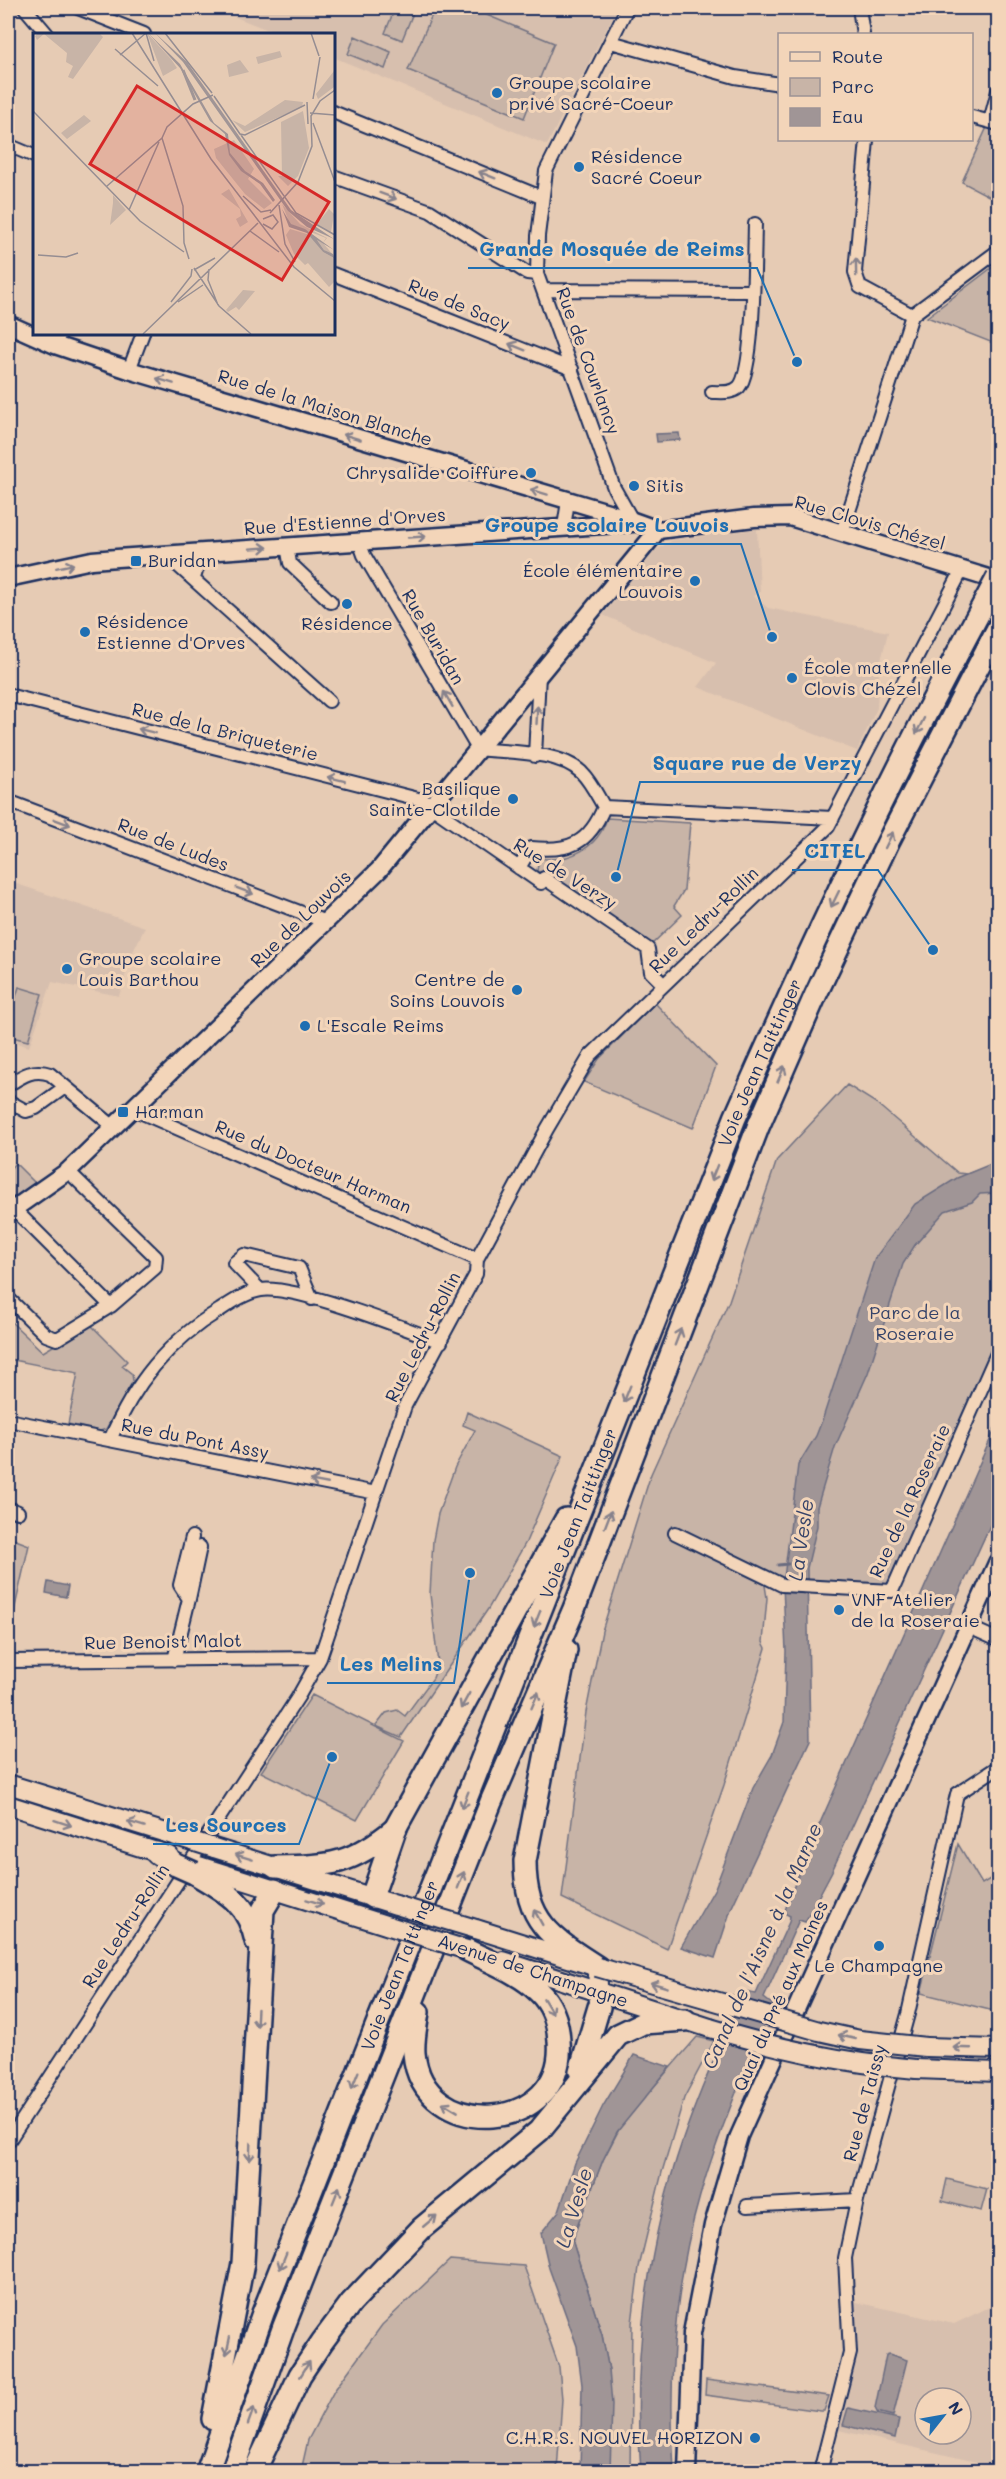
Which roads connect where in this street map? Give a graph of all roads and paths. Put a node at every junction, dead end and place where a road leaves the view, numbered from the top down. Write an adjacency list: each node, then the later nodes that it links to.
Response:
1 (25, 8): 5 (street)
2 (78, 8): 6 (street)
3 (627, 8): 8 (street, Rue de Courlancy)
4 (859, 8): 7 (street)
5 (46, 33)
6 (141, 33)
7 (863, 33)
8 (611, 42): 9 (street); 18 (street, Rue de Courlancy)
9 (778, 84)
10 (999, 92): 13 (street)
11 (334, 112): 18 (street, one-way to 11)
12 (973, 117): 13 (street)
13 (994, 122)
14 (867, 141): 25 (street, one-way to 14)
15 (8, 145): 16 (street)
16 (33, 156)
17 (334, 176): 22 (street, one-way to 22)
18 (541, 197): 22 (street, Rue de Courlancy)
19 (755, 224): 24 (street)
20 (999, 251): 25 (street)
21 (334, 274): 31 (street, Rue de Sacy, one-way to 21)
22 (537, 274): 23 (street, Rue de Courlancy)
23 (543, 290): 24 (street); 31 (street, Rue de Courlancy)
24 (752, 291): 33 (street)
25 (912, 315): 38 (street)
26 (8, 324): 27 (street, Rue de la Maison Blanche)
27 (33, 332)
28 (41, 334): 30 (street, Rue de la Maison Blanche)
29 (143, 334): 32 (street)
30 (57, 339): 32 (street, Rue de la Maison Blanche)
31 (572, 369): 35 (street, Rue de Courlancy)
32 (129, 370): 34 (street, Rue de la Maison Blanche, one-way to 32)
33 (712, 392)
34 (568, 501): 35 (street, Rue de la Maison Blanche); 36 (street)
35 (634, 523): 36 (street, Rue d'Estienne d'Orves); 37 (street, Rue de la Maison Blanche)
36 (564, 527): 39 (street, Rue d'Estienne d'Orves, one-way to 36)
37 (658, 530): 38 (street, Rue Clovis Chézel); 49 (street, Rue de Louvois)
38 (842, 533): 43 (street, Rue Clovis Chézel)
39 (358, 541): 40 (street, Rue d'Estienne d'Orves); 52 (street, Rue Buridan, one-way to 39)
40 (287, 546): 41 (street, Rue d'Estienne d'Orves, one-way to 40); 47 (street)
41 (202, 552): 42 (street, Rue d'Estienne d'Orves); 45 (street)
42 (165, 554): 44 (street, Rue d'Estienne d'Orves, one-way to 42); 45 (street)
43 (962, 570): 46 (street, Rue Clovis Chézel); 57 (street, Rue Ledru-Rollin)
44 (8, 578)
45 (194, 578): 51 (street)
46 (999, 579): 77 (highway, Voie Jean Taittinger, one-way to 77, bridge)
47 (331, 602)
48 (999, 628): 84 (highway, Voie Jean Taittinger, one-way to 48)
49 (539, 674): 52 (street, Rue de Louvois); 53 (street, one-way to 49)
50 (8, 695): 55 (street, Rue de la Briqueterie, one-way to 50)
51 (329, 701)
52 (478, 749): 53 (street); 55 (street, Rue de Louvois)
53 (535, 756): 56 (street)
54 (8, 801): 59 (street, Rue de Ludes, one-way to 59)
55 (432, 806): 58 (street, Rue de Verzy); 59 (street, Rue de Louvois)
56 (604, 807): 57 (street); 58 (street)
57 (833, 818): 60 (street, Rue Ledru-Rollin)
58 (519, 868): 60 (street, Rue de Verzy)
59 (326, 922): 64 (street, Rue de Louvois)
60 (663, 984): 68 (street, Rue Ledru-Rollin)
61 (8, 1085): 62 (street)
62 (65, 1087): 63 (street); 65 (street)
63 (8, 1101)
64 (133, 1109): 65 (street, Rue de Louvois); 68 (street, Rue du Docteur Harman)
65 (114, 1127): 66 (street, Rue de Louvois)
66 (68, 1171): 67 (street, Rue de Louvois); 72 (street)
67 (10, 1211): 72 (street, Rue de Louvois)
68 (477, 1259): 73 (street, Rue Ledru-Rollin)
69 (260, 1290): 71 (street); 71 (street); 76 (street)
70 (8, 1298): 72 (street)
71 (312, 1299): 73 (street)
72 (111, 1306)
73 (441, 1342): 78 (street, Rue Ledru-Rollin)
74 (999, 1351): 79 (street, Rue de la Roseraie)
75 (8, 1420): 76 (street, Rue du Pont Assy)
76 (110, 1440): 78 (street, Rue du Pont Assy, one-way to 76)
77 (598, 1467): 95 (highway, one-way to 95); 115 (highway, Voie Jean Taittinger, one-way to 115)
78 (376, 1493): 87 (street, Rue Ledru-Rollin)
79 (675, 1533)
80 (192, 1537): 83 (street)
81 (200, 1547): 83 (street)
82 (999, 1561): 85 (street, Quai du Pré aux Moines)
83 (189, 1599): 88 (street)
84 (574, 1609): 104 (highway, one-way to 84); 105 (highway, Voie Jean Taittinger, one-way to 84)
85 (969, 1627): 86 (street); 118 (street, Quai du Pré aux Moines)
86 (999, 1640)
87 (320, 1658): 88 (street, Rue Benoist Malot); 111 (street, Rue Ledru-Rollin)
88 (174, 1660): 89 (street, Rue Benoist Malot)
89 (8, 1661)
90 (999, 1767): 112 (street, Rue de Taissy)
91 (8, 1777): 93 (main road)
92 (8, 1784): 93 (main road, Avenue de Champagne)
93 (60, 1800): 98 (main road, Avenue de Champagne, one-way to 93, bridge)
94 (8, 1805): 96 (main road, one-way to 96)
95 (396, 1827): 98 (highway); 100 (highway)
96 (157, 1853): 97 (highway)
97 (187, 1866): 99 (main road, Avenue de Champagne); 103 (highway)
98 (285, 1870): 99 (main road); 100 (main road, Avenue de Champagne)
99 (275, 1890): 101 (main road, Avenue de Champagne, one-way to 101); 103 (highway)
100 (372, 1897): 101 (main road); 104 (main road, Avenue de Champagne, bridge)
101 (365, 1918): 102 (main road, Avenue de Champagne, bridge)
102 (467, 1950): 105 (highway, one-way to 105); 106 (main road, Avenue de Champagne)
103 (260, 1960): 114 (highway, one-way to 114)
104 (597, 1967): 106 (main road); 108 (main road, Avenue de Champagne, one-way to 104, bridge)
105 (424, 1974): 116 (highway, Voie Jean Taittinger, one-way to 105)
106 (600, 1999): 107 (main road, Avenue de Champagne); 110 (highway)
107 (685, 2019): 109 (main road, Avenue de Champagne, bridge); 110 (highway)
108 (999, 2049)
109 (999, 2072)
110 (576, 2083): 117 (highway, one-way to 110)
111 (8, 2142)
112 (857, 2200): 113 (street); 119 (street, Rue de Taissy)
113 (747, 2206)
114 (201, 2472)
115 (207, 2472)
116 (232, 2472)
117 (254, 2472)
118 (687, 2472)
119 (820, 2472)

